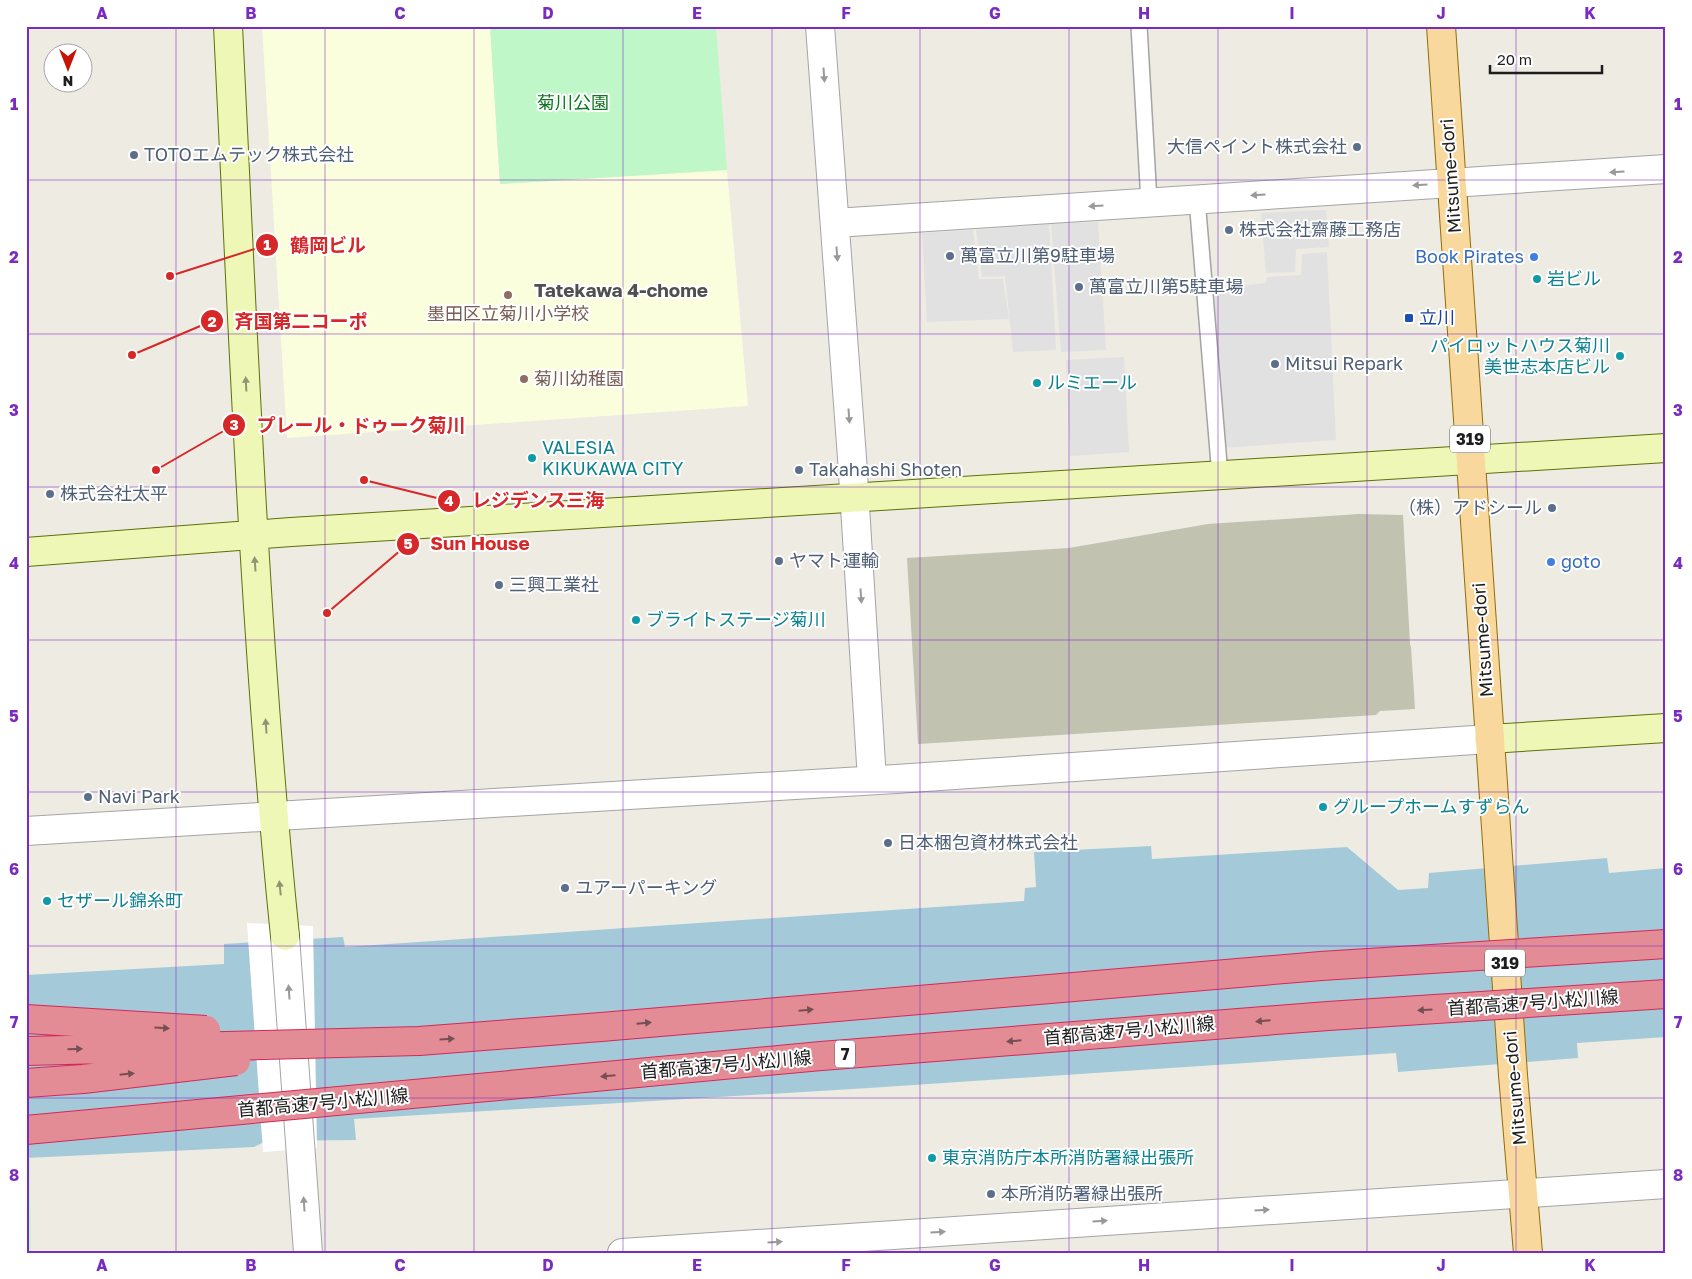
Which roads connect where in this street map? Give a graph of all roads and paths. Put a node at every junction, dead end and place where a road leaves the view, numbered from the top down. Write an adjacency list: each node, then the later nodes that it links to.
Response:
1 (228, 26): 14 (street, one-way to 1)
2 (820, 26): 9 (street, one-way to 9)
3 (1139, 26): 8 (lane)
4 (1441, 26): 6 (main road, Mitsume-dori / 319)
5 (1666, 169): 6 (street, one-way to 6)
6 (1452, 183): 7 (street, one-way to 7); 11 (main road, Mitsume-dori / 319)
7 (1197, 199): 8 (street); 12 (lane)
8 (1148, 202): 9 (street, one-way to 9)
9 (835, 223): 13 (street, one-way to 13)
10 (1666, 448): 11 (street)
11 (1471, 460): 12 (street); 17 (main road, Mitsume-dori / 319)
12 (1220, 476): 13 (street)
13 (854, 498): 14 (street); 18 (street, one-way to 18)
14 (253, 534): 15 (street); 19 (street, one-way to 14)
15 (26, 552)
16 (1666, 728): 17 (street)
17 (1489, 739): 18 (street); 29 (main road, Mitsume-dori / 319)
18 (872, 780): 19 (street)
19 (273, 816): 20 (street); 31 (street, one-way to 19, bridge)
20 (26, 831)
21 (1666, 944): 24 (highway, one-way to 21, bridge)
22 (1666, 994): 27 (highway, 首都高速7号小松川線 / 7, one-way to 27, bridge)
23 (26, 1019): 24 (highway, one-way to 24, bridge)
24 (419, 1041): 25 (highway, one-way to 24, bridge); 26 (highway, one-way to 24, bridge)
25 (26, 1051)
26 (26, 1083)
27 (26, 1130)
28 (1666, 1184): 29 (street)
29 (1524, 1193): 30 (street, one-way to 29); 33 (main road, Mitsume-dori / 319)
30 (899, 1244): 32 (street, one-way to 30)
31 (308, 1253)
32 (622, 1253)
33 (1528, 1253)

